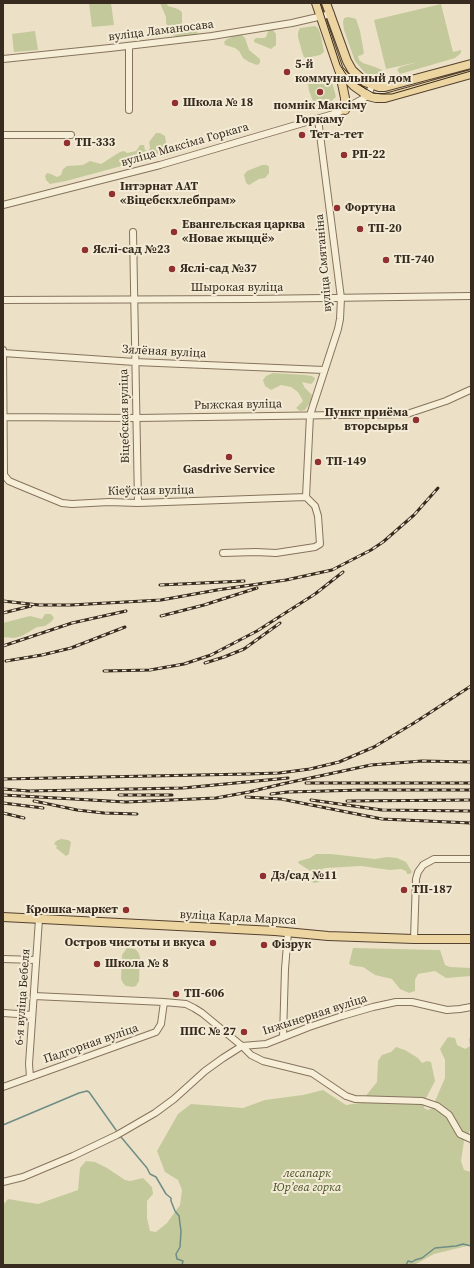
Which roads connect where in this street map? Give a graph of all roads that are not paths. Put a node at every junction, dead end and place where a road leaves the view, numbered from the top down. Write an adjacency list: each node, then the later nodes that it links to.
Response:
1 (316, 3): 4 (main road)
2 (326, 3): 3 (main road)
3 (330, 14): 4 (street, вуліца Ламаносава); 10 (main road)
4 (321, 16): 5 (street, вуліца Ламаносава); 8 (main road)
5 (129, 46): 6 (street, вуліца Ламаносава); 13 (street)
6 (3, 59)
7 (471, 64): 11 (main road, вуліца Максіма Горкага)
8 (339, 70): 12 (main road); 14 (main road)
9 (471, 74): 12 (main road)
10 (372, 85): 11 (main road, вуліца Максіма Горкага); 12 (street)
11 (386, 87): 12 (main road, вуліца Максіма Горкага)
12 (368, 96): 14 (street, вуліца Максіма Горкага)
13 (129, 110)
14 (344, 110): 15 (street, вуліца Максіма Горкага)
15 (318, 119): 18 (street, вуліца Максіма Горкага); 21 (street, вуліца Смятаніна)
16 (3, 135): 17 (street)
17 (71, 135)
18 (3, 205)
19 (133, 232): 22 (street, Віцебская вуліца)
20 (471, 296): 21 (street, Шырокая вуліца)
21 (341, 298): 22 (street, Шырокая вуліца); 27 (street, вуліца Смятаніна)
22 (134, 299): 23 (street, Шырокая вуліца); 26 (street, Віцебская вуліца)
23 (3, 300)
24 (3, 350): 25 (street)
25 (3, 353): 26 (street, Зялёная вуліца); 30 (street)
26 (135, 362): 27 (street, Зялёная вуліца); 31 (street, Віцебская вуліца)
27 (324, 370): 29 (street, вуліца Смятаніна)
28 (470, 390): 29 (street, Рыжская вуліца)
29 (310, 415): 31 (street, Рыжская вуліца); 32 (street, вуліца Смятаніна)
30 (4, 417): 31 (street, Рыжская вуліца); 33 (street, Кіеўская вуліца)
31 (136, 418): 33 (street, Віцебская вуліца)
32 (306, 497): 33 (street, Кіеўская вуліца); 34 (street)
33 (138, 503)
34 (223, 553)
35 (471, 859): 40 (street)
36 (3, 917): 37 (main road, вуліца Карла Маркса)
37 (39, 919): 38 (main road, вуліца Карла Маркса); 42 (street, 6-я вуліца Бебеля)
38 (288, 932): 40 (main road, вуліца Карла Маркса); 48 (street)
39 (471, 939): 40 (main road, вуліца Карла Маркса)
40 (414, 940)
41 (3, 959): 42 (street)
42 (36, 960): 43 (street, 6-я вуліца Бебеля)
43 (34, 996): 44 (street); 47 (street, 6-я вуліца Бебеля)
44 (164, 1002): 49 (street); 50 (street, Падгорная вуліца)
45 (471, 1007): 48 (street, Інжынерная вуліца)
46 (3, 1013): 47 (street)
47 (32, 1015): 50 (street, 6-я вуліца Бебеля)
48 (284, 1037): 49 (street, Інжынерная вуліца)
49 (242, 1046): 52 (street); 53 (street)
50 (30, 1077): 51 (street, Падгорная вуліца)
51 (3, 1087)
52 (471, 1139)
53 (3, 1182)

